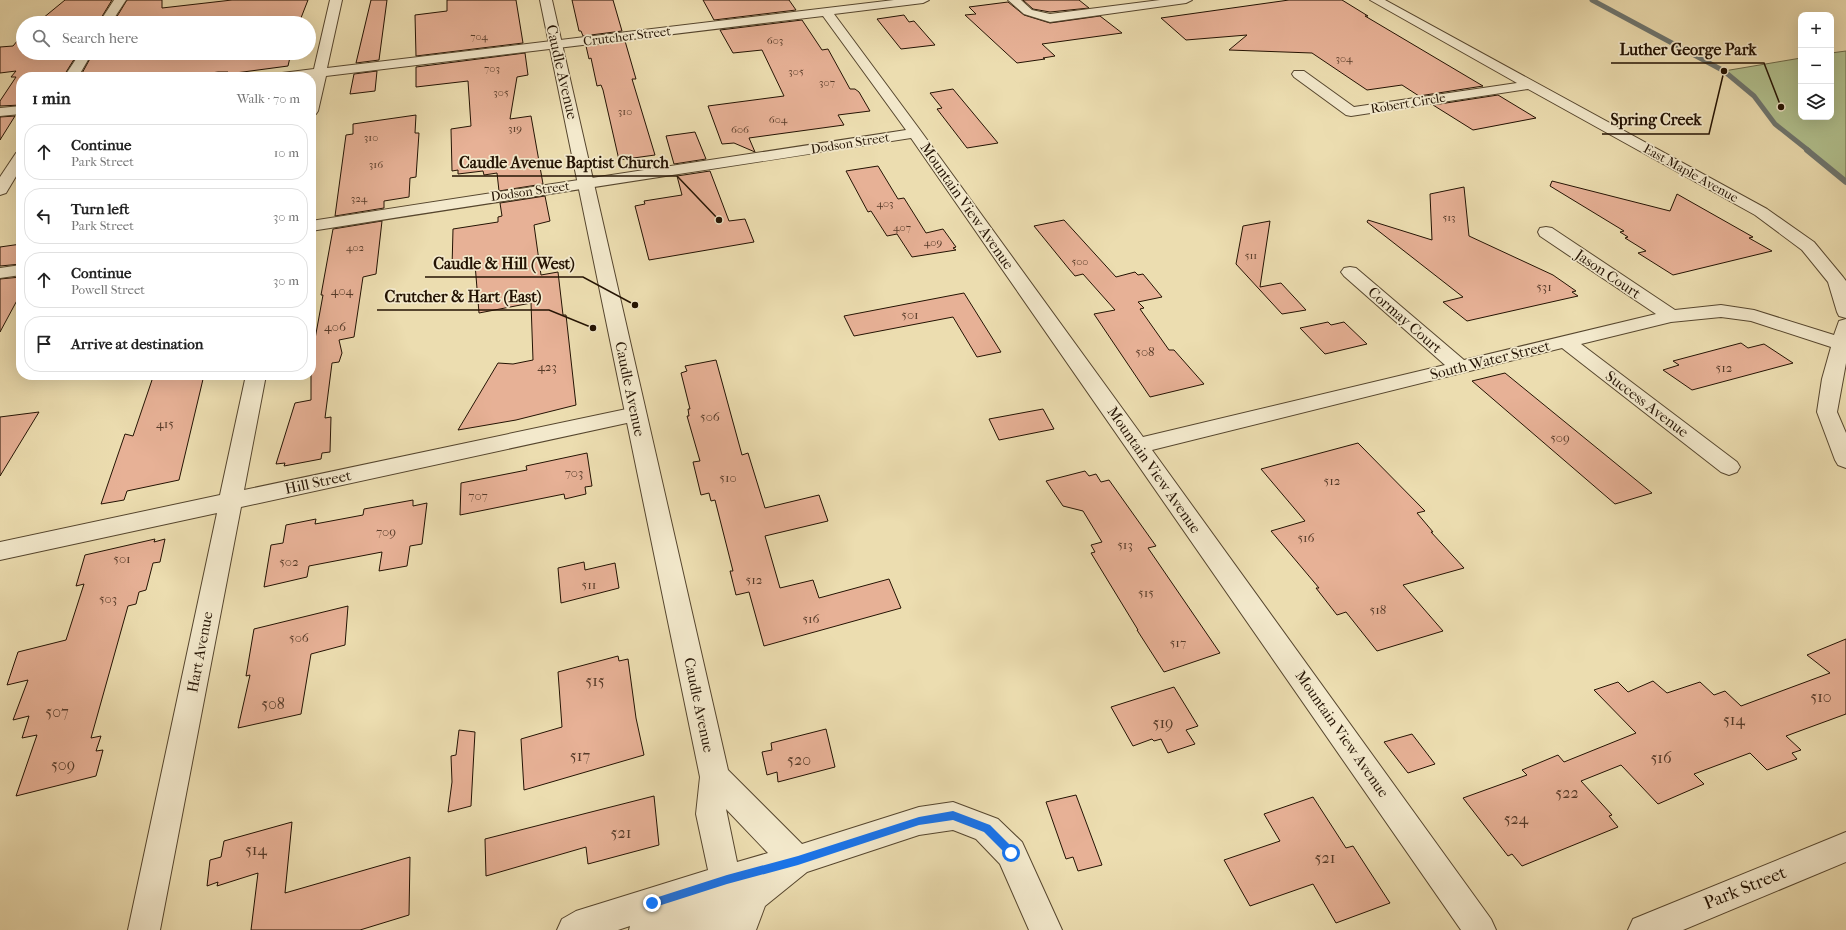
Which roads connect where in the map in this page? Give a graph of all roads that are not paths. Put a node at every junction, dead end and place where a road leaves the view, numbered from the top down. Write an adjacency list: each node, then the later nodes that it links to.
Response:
1 (120, 0): 9 (street)
2 (336, 0): 13 (street)
3 (546, 0): 10 (street, Caudle Avenue)
4 (923, 0): 8 (street, Crutcher Street)
5 (1014, 0): 6 (street)
6 (1186, 0)
7 (1376, 0): 16 (street, East Maple Avenue)
8 (826, 12): 10 (street, Crutcher Street); 20 (street, Mountain View Avenue)
9 (110, 16)
10 (557, 44): 13 (street, Crutcher Street); 22 (street, Caudle Avenue)
11 (82, 60): 12 (street)
12 (74, 72)
13 (320, 72): 14 (street, Crutcher Street); 17 (street)
14 (316, 73)
15 (1299, 74): 16 (street, Robert Circle)
16 (1528, 85): 29 (street, East Maple Avenue)
17 (316, 89)
18 (16, 110): 19 (street)
19 (0, 112)
20 (915, 133): 22 (street, Dodson Street); 37 (street, Mountain View Avenue)
21 (16, 164): 23 (street)
22 (587, 184): 24 (street, Dodson Street); 36 (street, Caudle Avenue)
23 (0, 190)
24 (316, 225)
25 (1546, 232): 30 (street, Jason Court)
26 (16, 271): 28 (street)
27 (1350, 272): 34 (street, Cormay Court)
28 (0, 273)
29 (1846, 312)
30 (1671, 316): 32 (street, South Water Street); 33 (street, South Water Street)
31 (1846, 325): 33 (street)
32 (1565, 341): 34 (street, South Water Street); 39 (street, Success Avenue)
33 (1842, 344): 38 (street)
34 (1460, 368): 37 (street, South Water Street)
35 (255, 380): 40 (street, Hart Avenue)
36 (636, 414): 40 (street, Hill Street); 42 (street, Caudle Avenue)
37 (1138, 446): 52 (street, Mountain View Avenue)
38 (1846, 460)
39 (1729, 467)
40 (230, 501): 41 (street, Hill Street); 46 (street, Hart Avenue)
41 (0, 551)
42 (715, 777): 44 (street); 45 (street, Caudle Avenue)
43 (1846, 847): 53 (street, Park Street)
44 (798, 860): 45 (street); 50 (street); 51 (street)
45 (727, 880): 47 (street); 50 (street, Caudle Avenue)
46 (144, 930)
47 (573, 930)
48 (645, 930): 49 (street)
49 (732, 930)
50 (738, 930)
51 (1046, 930)
52 (1480, 930)
53 (1644, 930)

